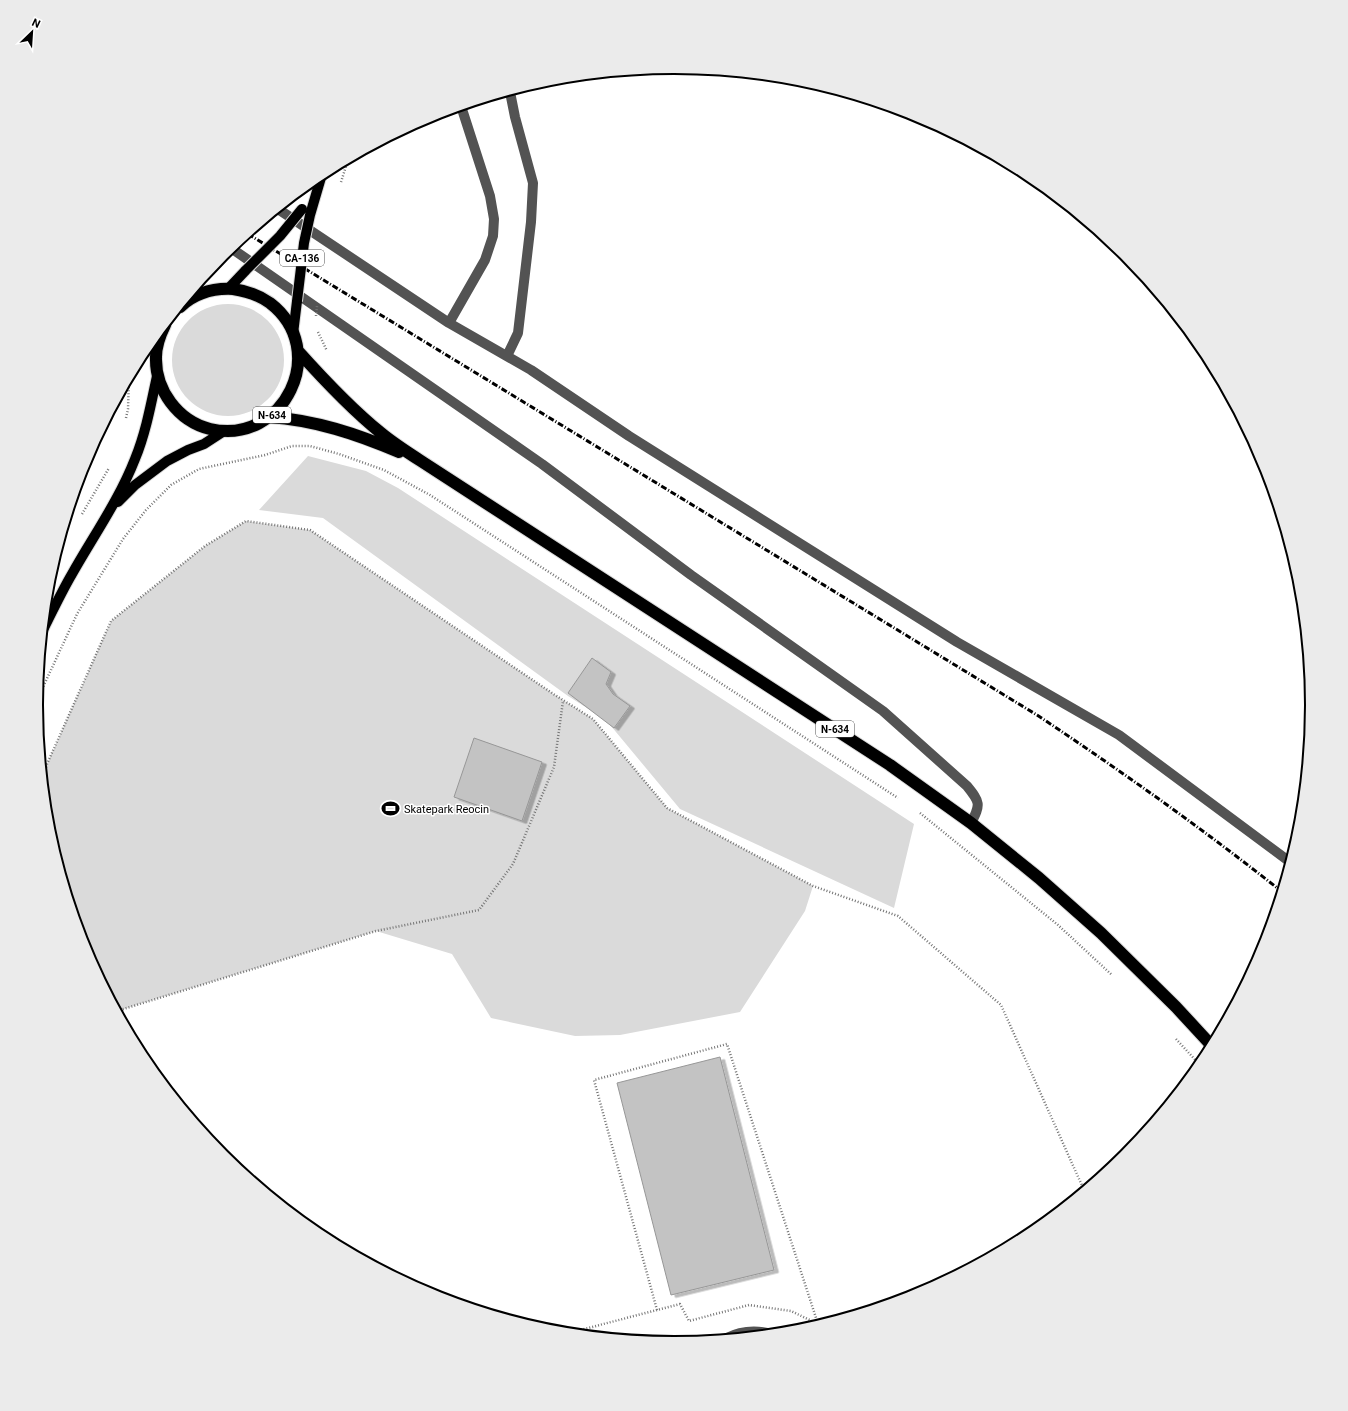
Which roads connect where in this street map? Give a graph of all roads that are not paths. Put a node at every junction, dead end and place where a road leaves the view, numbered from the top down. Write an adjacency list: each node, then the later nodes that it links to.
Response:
1 (511, 96): 14 (street)
2 (463, 111): 10 (street)
3 (318, 185): 5 (main road, CA-136)
4 (282, 212): 10 (street)
5 (306, 212): 7 (main road, CA-136, bridge); 11 (main road, CA-136, bridge)
6 (236, 251): 21 (street)
7 (228, 289): 8 (highway, N-634); 11 (highway, N-634)
8 (200, 290): 9 (highway, N-634)
9 (192, 298)
10 (449, 323): 14 (street)
11 (293, 334): 13 (highway, N-634)
12 (155, 346): 15 (highway, N-634)
13 (298, 351): 16 (highway, N-634); 18 (highway, N-634)
14 (507, 356): 22 (street)
15 (157, 376): 17 (highway, N-634); 19 (main road)
16 (269, 417): 17 (highway, N-634); 18 (highway, N-634)
17 (224, 431): 19 (main road)
18 (420, 461): 21 (highway, N-634)
19 (112, 508): 20 (main road)
20 (49, 619)
21 (971, 823): 23 (highway, N-634)
22 (1286, 859)
23 (1208, 1041)

